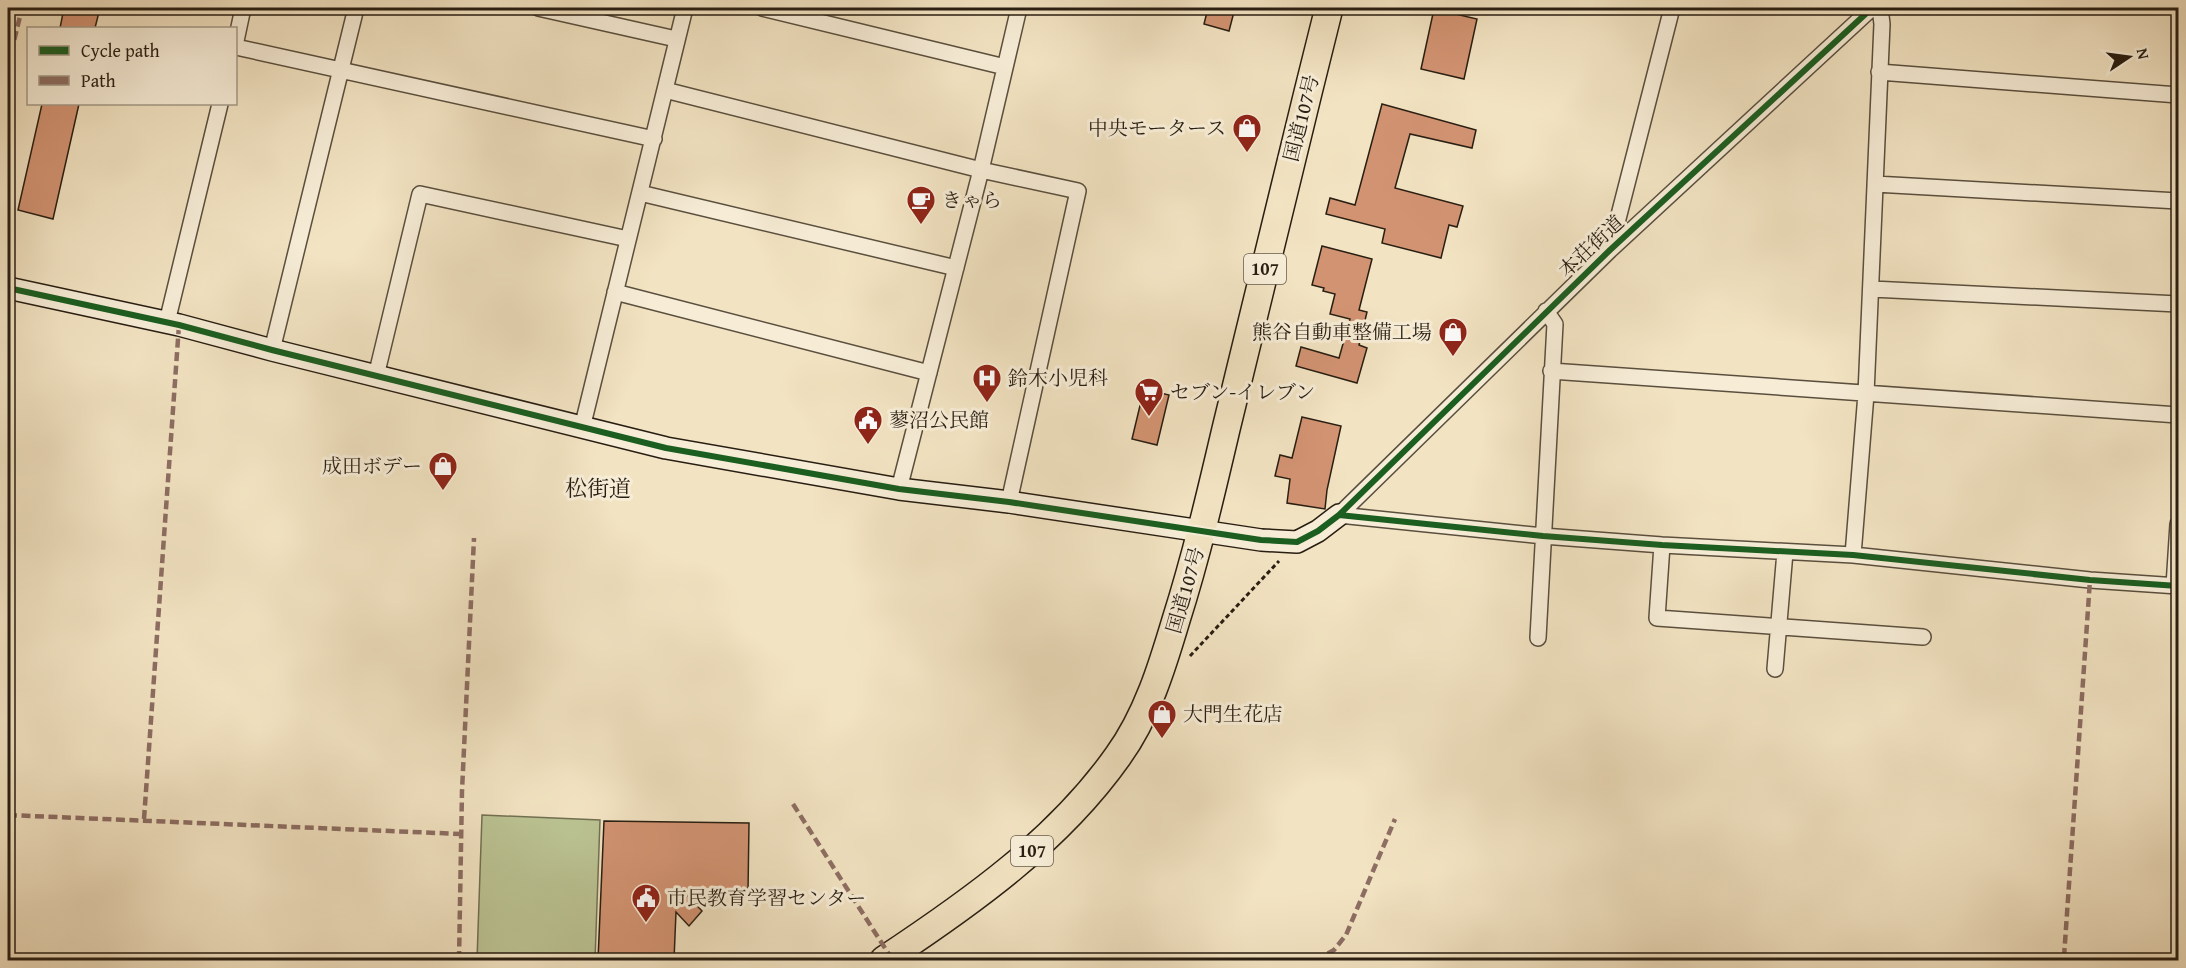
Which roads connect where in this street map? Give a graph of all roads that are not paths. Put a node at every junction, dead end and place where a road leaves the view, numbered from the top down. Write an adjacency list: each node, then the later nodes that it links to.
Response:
1 (243, 8): 11 (street)
2 (356, 8): 15 (street)
3 (538, 8): 12 (street)
4 (685, 8): 12 (street)
5 (762, 8): 14 (street)
6 (1019, 8): 14 (street)
7 (1329, 8): 45 (highway, 国道107号 / 107)
8 (1672, 8): 26 (street)
9 (1872, 8): 26 (street, 本荘街道)
10 (1880, 8): 16 (street)
11 (237, 37)
12 (676, 39): 17 (street)
13 (237, 47): 15 (street)
14 (1005, 67): 21 (street)
15 (341, 69): 20 (street); 34 (street)
16 (1880, 72): 18 (street); 22 (street)
17 (665, 90): 20 (street); 21 (street)
18 (2178, 95)
19 (220, 105): 33 (street)
20 (654, 139): 23 (street)
21 (981, 170): 27 (street); 42 (street)
22 (1875, 184): 24 (street); 29 (street)
23 (640, 193): 25 (street); 27 (street)
24 (2178, 201)
25 (628, 239): 30 (street); 37 (street)
26 (1610, 250): 32 (street, 本荘街道)
27 (956, 268): 36 (street)
28 (8, 288): 33 (street)
29 (1872, 289): 31 (street); 38 (street)
30 (615, 292): 36 (street); 40 (street)
31 (2178, 304)
32 (1546, 311): 35 (street); 43 (street, 本荘街道)
33 (167, 322): 34 (street)
34 (272, 350): 37 (street)
35 (1551, 371): 38 (street); 46 (street)
36 (929, 374): 41 (street)
37 (376, 376): 40 (street)
38 (1866, 394): 39 (street); 49 (street)
39 (2178, 415)
40 (582, 428): 41 (street)
41 (899, 489): 42 (street)
42 (1009, 502): 45 (street)
43 (1339, 515): 45 (street); 46 (street)
44 (2178, 524): 50 (street)
45 (1202, 530): 55 (highway, 国道107号 / 107)
46 (1543, 536): 47 (street); 53 (street)
47 (1662, 545): 48 (street); 51 (street)
48 (1785, 552): 49 (street); 51 (street)
49 (1853, 555): 50 (street)
50 (2176, 586)
51 (1778, 626): 52 (street); 54 (street)
52 (1923, 637)
53 (1538, 639)
54 (1775, 669)
55 (884, 960)

